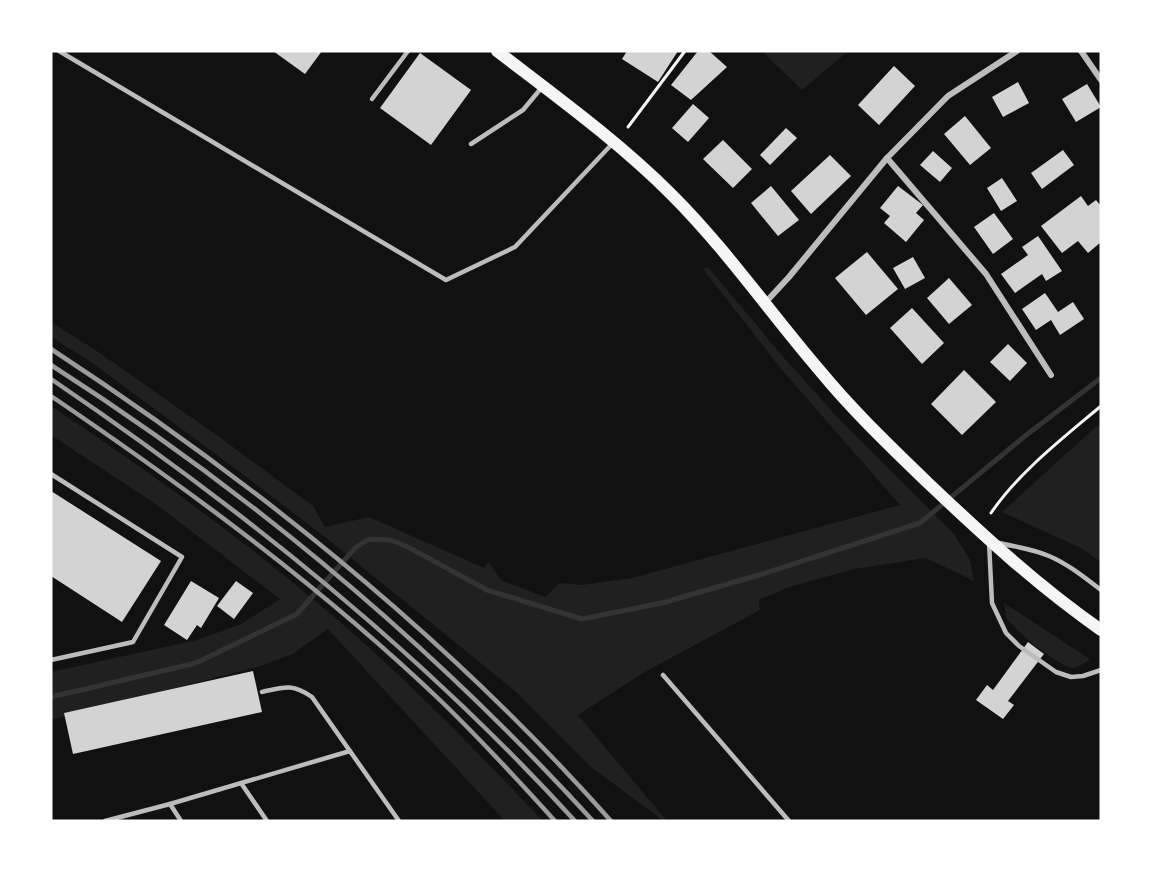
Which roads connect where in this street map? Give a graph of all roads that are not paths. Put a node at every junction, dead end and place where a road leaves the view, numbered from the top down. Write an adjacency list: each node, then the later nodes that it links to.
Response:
1 (59, 51): 9 (lane)
2 (408, 51): 8 (lane)
3 (497, 51): 7 (main road)
4 (1017, 51): 11 (street)
5 (1081, 51): 6 (street)
6 (1101, 80)
7 (543, 86): 9 (main road); 10 (lane)
8 (372, 99)
9 (614, 142): 12 (main road)
10 (471, 144)
11 (887, 158): 12 (street); 13 (street)
12 (765, 303): 15 (main road)
13 (1051, 375)
14 (51, 474): 18 (lane)
15 (989, 541): 16 (lane); 17 (main road); 19 (lane)
16 (1101, 590)
17 (1101, 630)
18 (51, 660)
19 (1101, 670)
20 (663, 675): 29 (lane)
21 (262, 692): 22 (lane)
22 (350, 751): 23 (lane); 28 (lane)
23 (241, 783): 24 (lane); 27 (lane)
24 (170, 804): 25 (lane); 26 (lane)
25 (105, 821)
26 (181, 821)
27 (267, 821)
28 (399, 821)
29 (789, 821)

